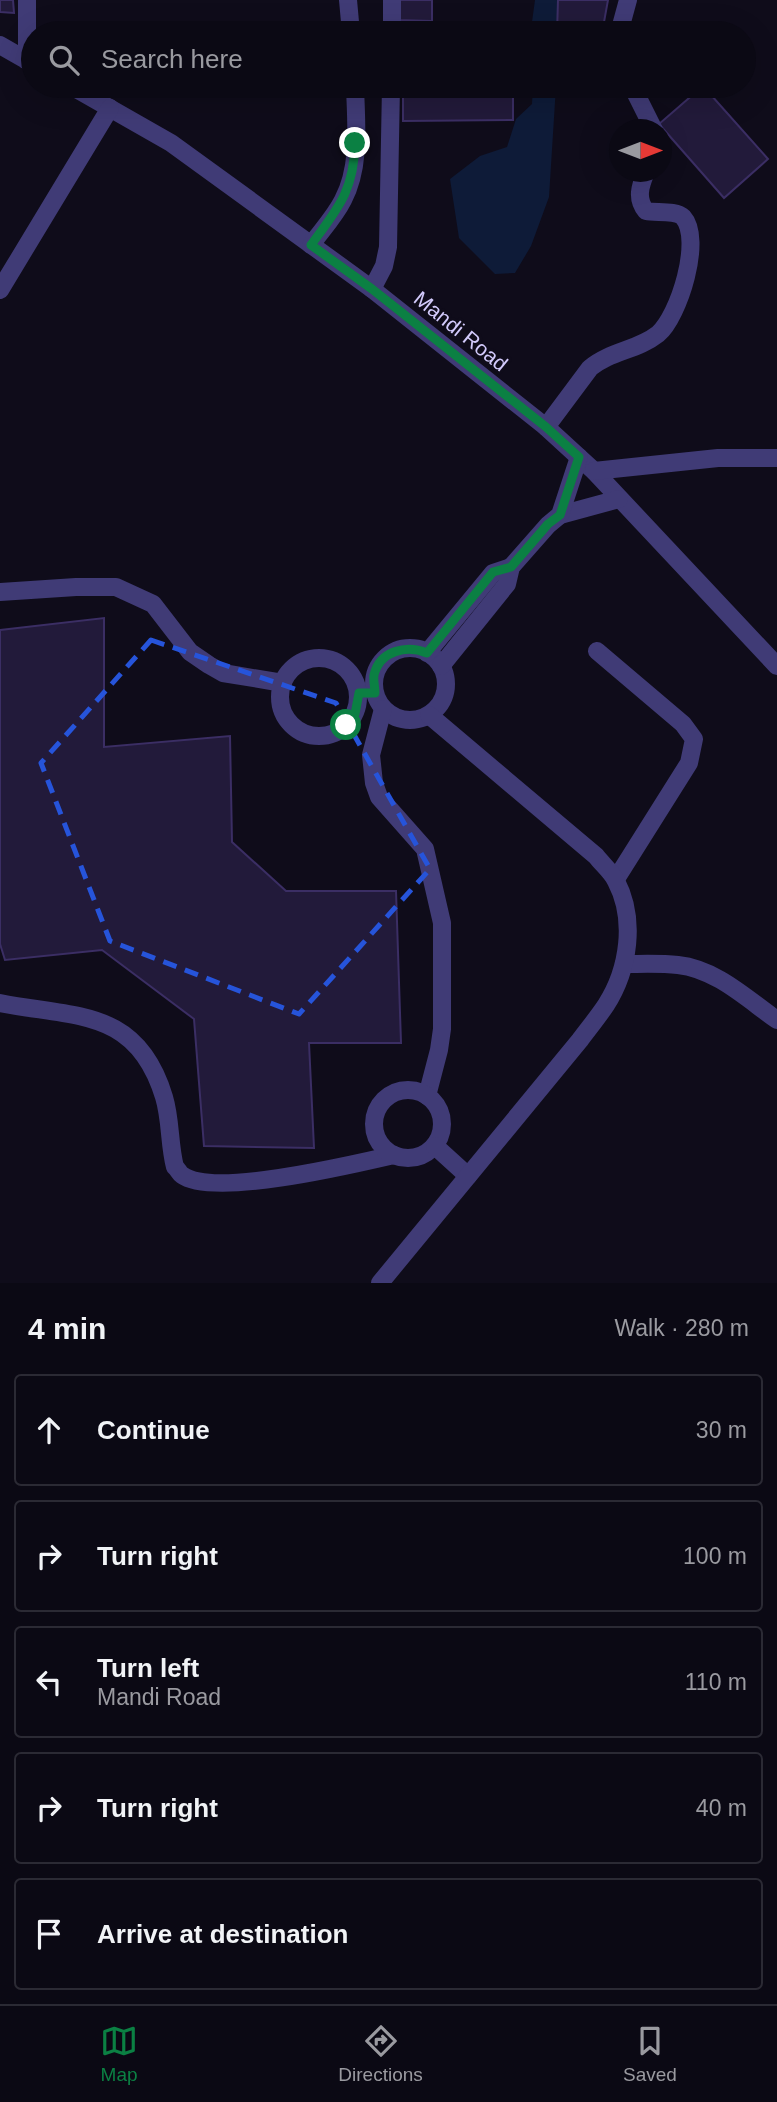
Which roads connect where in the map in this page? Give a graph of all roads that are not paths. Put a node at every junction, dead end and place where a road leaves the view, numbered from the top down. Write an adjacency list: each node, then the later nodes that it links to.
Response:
1 (27, 0): 5 (street)
2 (348, 0): 6 (street)
3 (392, 0): 7 (street)
4 (628, 0): 8 (street)
5 (28, 21)
6 (350, 21)
7 (392, 21)
8 (622, 21)
9 (0, 45): 10 (street)
10 (21, 57)
11 (92, 98): 15 (street, Mandi Road)
12 (355, 98): 18 (street)
13 (391, 98): 19 (street)
14 (638, 98): 16 (street)
15 (110, 108): 18 (street, Mandi Road); 20 (street)
16 (648, 119)
17 (643, 182): 21 (street)
18 (311, 245): 19 (street, Mandi Road)
19 (372, 289): 21 (street, Mandi Road)
20 (0, 290)
21 (546, 427): 22 (street, Mandi Road)
22 (579, 457): 24 (street, Mandi Road); 26 (street)
23 (777, 458): 24 (street)
24 (594, 471): 25 (street, Mandi Road)
25 (619, 499): 26 (street); 32 (street, Mandi Road)
26 (560, 515): 27 (street)
27 (511, 567): 30 (street); 31 (street)
28 (0, 592): 33 (street)
29 (597, 651): 36 (street)
30 (427, 653): 31 (street); 34 (street)
31 (441, 666): 35 (street)
32 (777, 666)
33 (283, 682): 34 (street); 34 (street)
34 (372, 698): 35 (street); 40 (street)
35 (429, 715): 36 (street)
36 (616, 879): 37 (street)
37 (624, 964): 39 (street); 43 (street)
38 (0, 1003): 42 (street)
39 (777, 1020)
40 (427, 1096): 41 (street); 42 (street)
41 (435, 1146): 42 (street); 43 (street)
42 (394, 1155)
43 (468, 1176): 44 (street)
44 (380, 1283)

